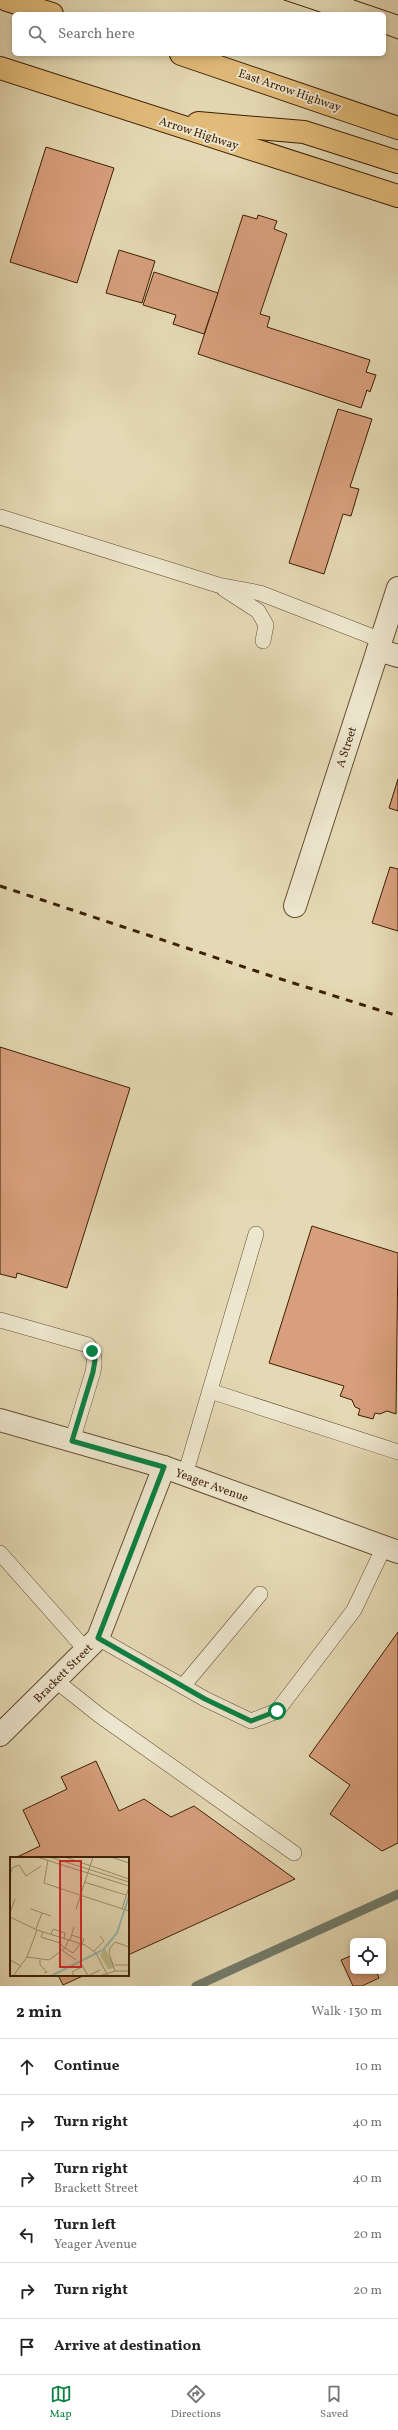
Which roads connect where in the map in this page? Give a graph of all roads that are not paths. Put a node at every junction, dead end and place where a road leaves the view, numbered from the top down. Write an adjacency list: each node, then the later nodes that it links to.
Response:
1 (7, 0): 2 (main road)
2 (46, 12)
3 (187, 56): 6 (main road, East Arrow Highway)
4 (0, 68): 5 (main road, Arrow Highway)
5 (159, 120): 7 (main road); 8 (main road, Arrow Highway)
6 (398, 128)
7 (398, 162)
8 (398, 196)
9 (0, 517): 10 (lane)
10 (218, 585): 12 (lane); 13 (lane)
11 (398, 588): 13 (street, A Street)
12 (263, 641)
13 (386, 649): 14 (street, A Street)
14 (294, 906)
15 (256, 1234): 17 (lane)
16 (0, 1320): 19 (lane)
17 (210, 1391): 20 (lane); 22 (lane)
18 (0, 1420): 19 (street, Yeager Avenue)
19 (72, 1441): 21 (street, Yeager Avenue)
20 (398, 1452)
21 (164, 1467): 22 (street, Yeager Avenue); 26 (street, Brackett Street)
22 (185, 1475): 23 (street, Yeager Avenue)
23 (391, 1549): 28 (lane)
24 (0, 1553): 26 (lane)
25 (260, 1594): 28 (lane)
26 (92, 1644): 27 (street, Brackett Street); 28 (lane)
27 (55, 1680): 29 (street, Brackett Street); 30 (lane)
28 (183, 1686)
29 (0, 1735)
30 (294, 1853)

